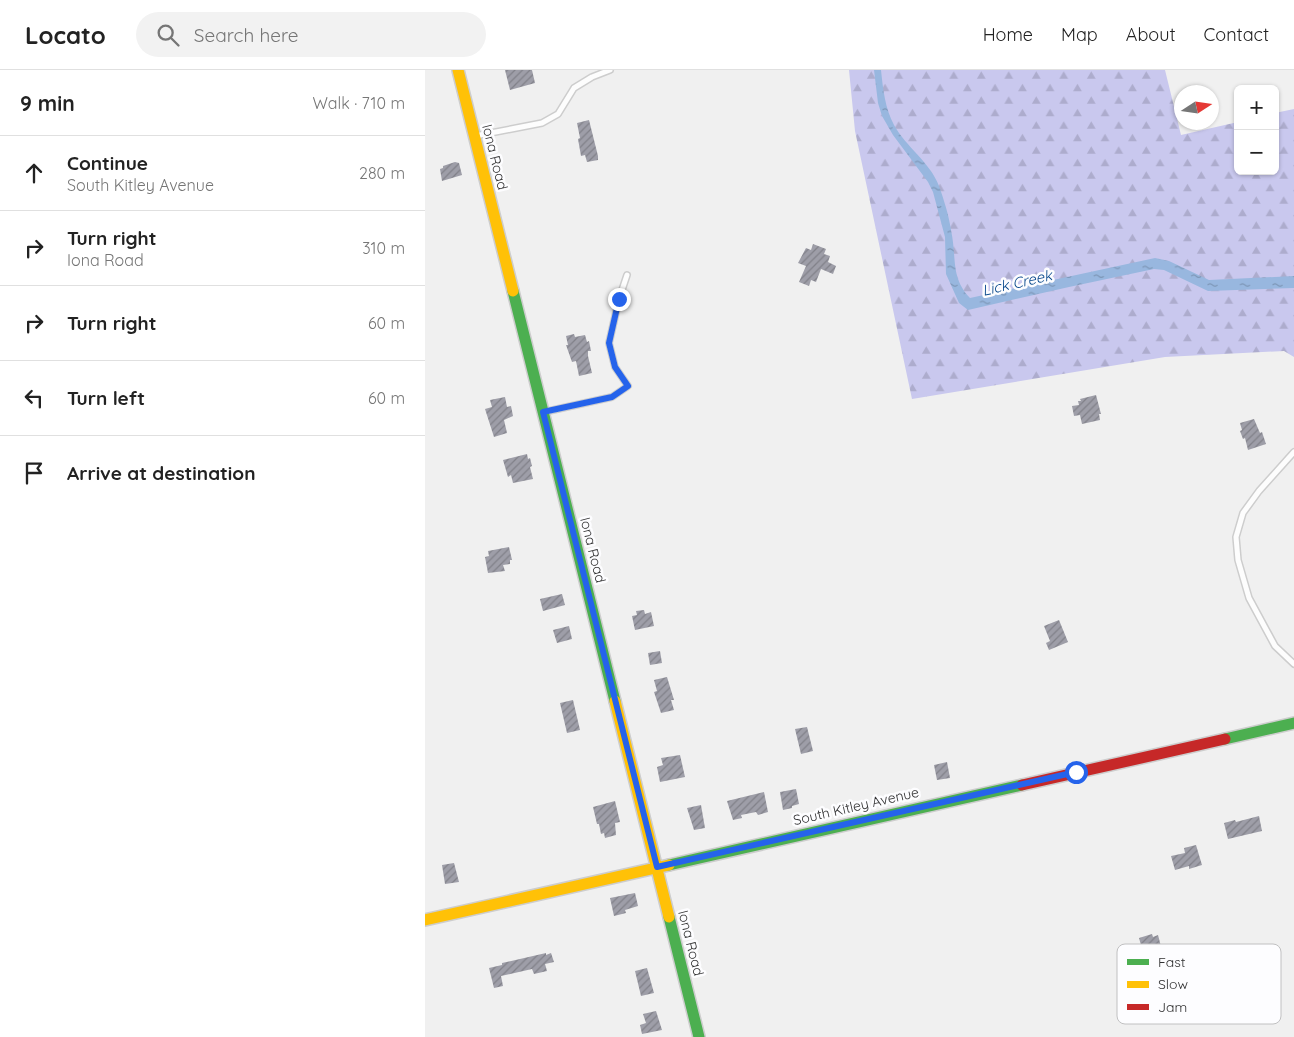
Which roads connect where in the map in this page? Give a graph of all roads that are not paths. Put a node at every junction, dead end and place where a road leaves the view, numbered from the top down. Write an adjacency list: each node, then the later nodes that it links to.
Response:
1 (458, 70): 3 (street, Iona Road)
2 (610, 70): 3 (lane)
3 (475, 136): 5 (street, Iona Road)
4 (627, 274): 5 (lane)
5 (543, 412): 9 (street, Iona Road)
6 (1294, 452): 7 (lane)
7 (1294, 664)
8 (1294, 723): 9 (street, South Kitley Avenue)
9 (657, 867): 10 (street, South Kitley Avenue); 11 (street, Iona Road)
10 (425, 920)
11 (699, 1037)

